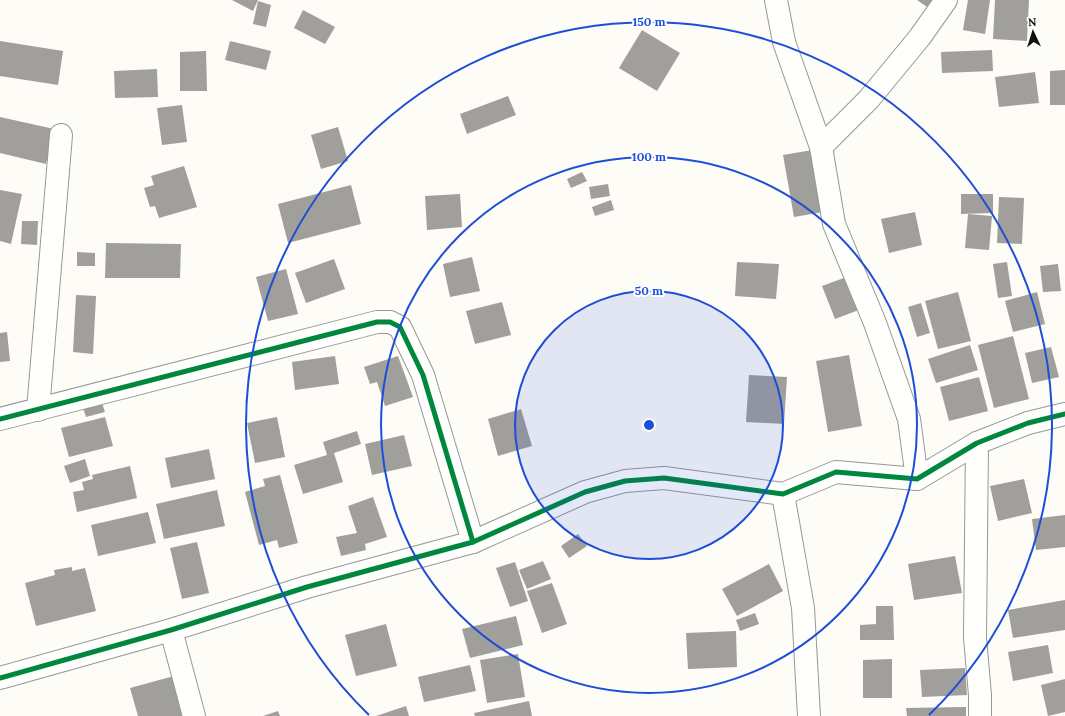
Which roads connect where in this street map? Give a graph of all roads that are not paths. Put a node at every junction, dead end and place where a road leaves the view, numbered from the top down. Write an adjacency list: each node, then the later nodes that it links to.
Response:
1 (776, 0): 4 (street)
2 (946, 0): 4 (street)
3 (61, 135): 5 (street)
4 (821, 147): 9 (street)
5 (38, 410): 7 (street); 11 (street)
6 (1065, 414): 8 (street)
7 (0, 419)
8 (977, 443): 9 (street); 16 (street)
9 (916, 478): 10 (street)
10 (783, 494): 11 (street); 15 (street)
11 (473, 542): 12 (street)
12 (171, 630): 13 (street); 14 (street)
13 (0, 678)
14 (194, 716)
15 (809, 716)
16 (980, 716)

